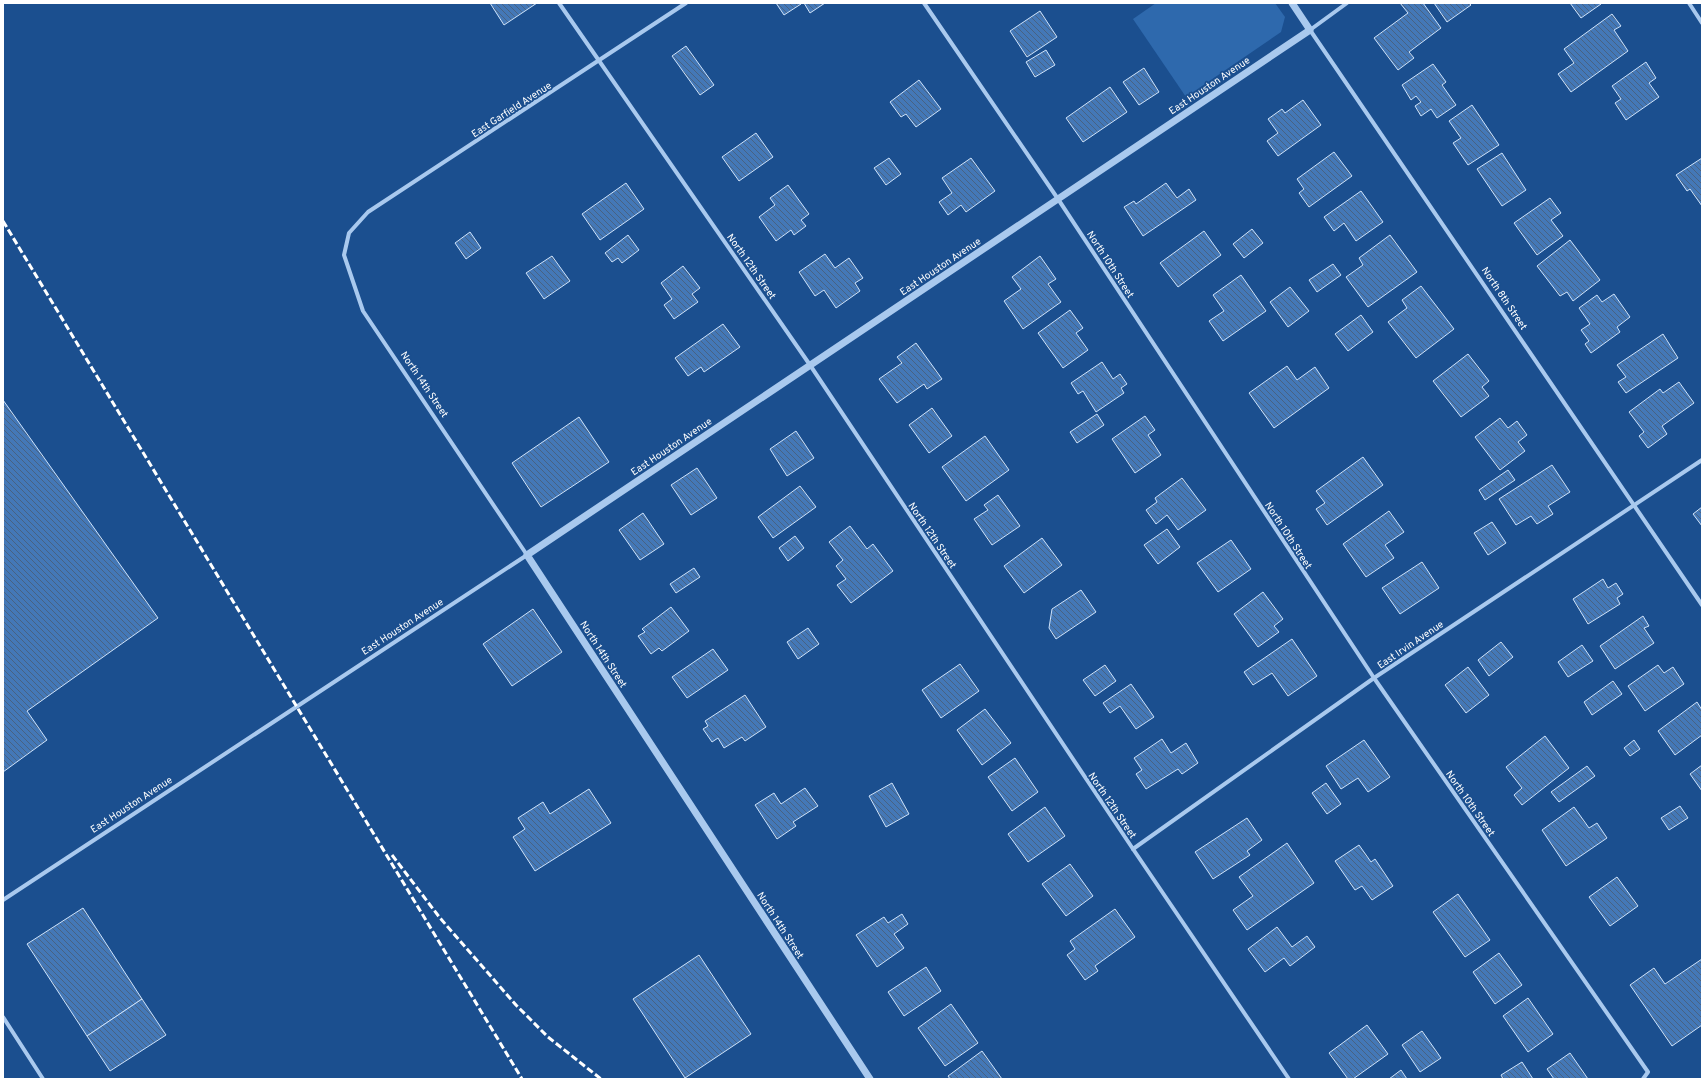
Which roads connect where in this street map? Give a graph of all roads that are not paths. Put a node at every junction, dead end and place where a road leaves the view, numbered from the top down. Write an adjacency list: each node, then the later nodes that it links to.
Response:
1 (559, 3): 9 (street, North 12th Street)
2 (686, 3): 9 (street, East Garfield Avenue)
3 (924, 3): 10 (street, North 10th Street)
4 (1292, 3): 8 (street, North 8th Street)
5 (1346, 3): 8 (street, East Houston Avenue)
6 (1689, 3): 7 (street)
7 (1702, 23)
8 (1310, 30): 10 (street, East Houston Avenue); 14 (street, North 8th Street)
9 (600, 61): 11 (street, East Garfield Avenue); 12 (street, North 12th Street)
10 (1058, 199): 12 (street, East Houston Avenue); 17 (street, North 10th Street)
11 (349, 233): 15 (street, North 14th Street)
12 (810, 365): 15 (street, East Houston Avenue); 18 (street, North 12th Street)
13 (1702, 460): 14 (street, East Irvin Avenue)
14 (1634, 505): 16 (street, North 8th Street); 17 (street, East Irvin Avenue)
15 (527, 555): 19 (street, East Houston Avenue); 22 (street, North 14th Street)
16 (1702, 605)
17 (1374, 678): 18 (street, East Irvin Avenue); 24 (street, North 10th Street)
18 (1133, 849): 23 (street, North 12th Street)
19 (3, 900)
20 (3, 1017): 21 (street)
21 (43, 1079)
22 (870, 1079)
23 (1289, 1079)
24 (1643, 1079)

